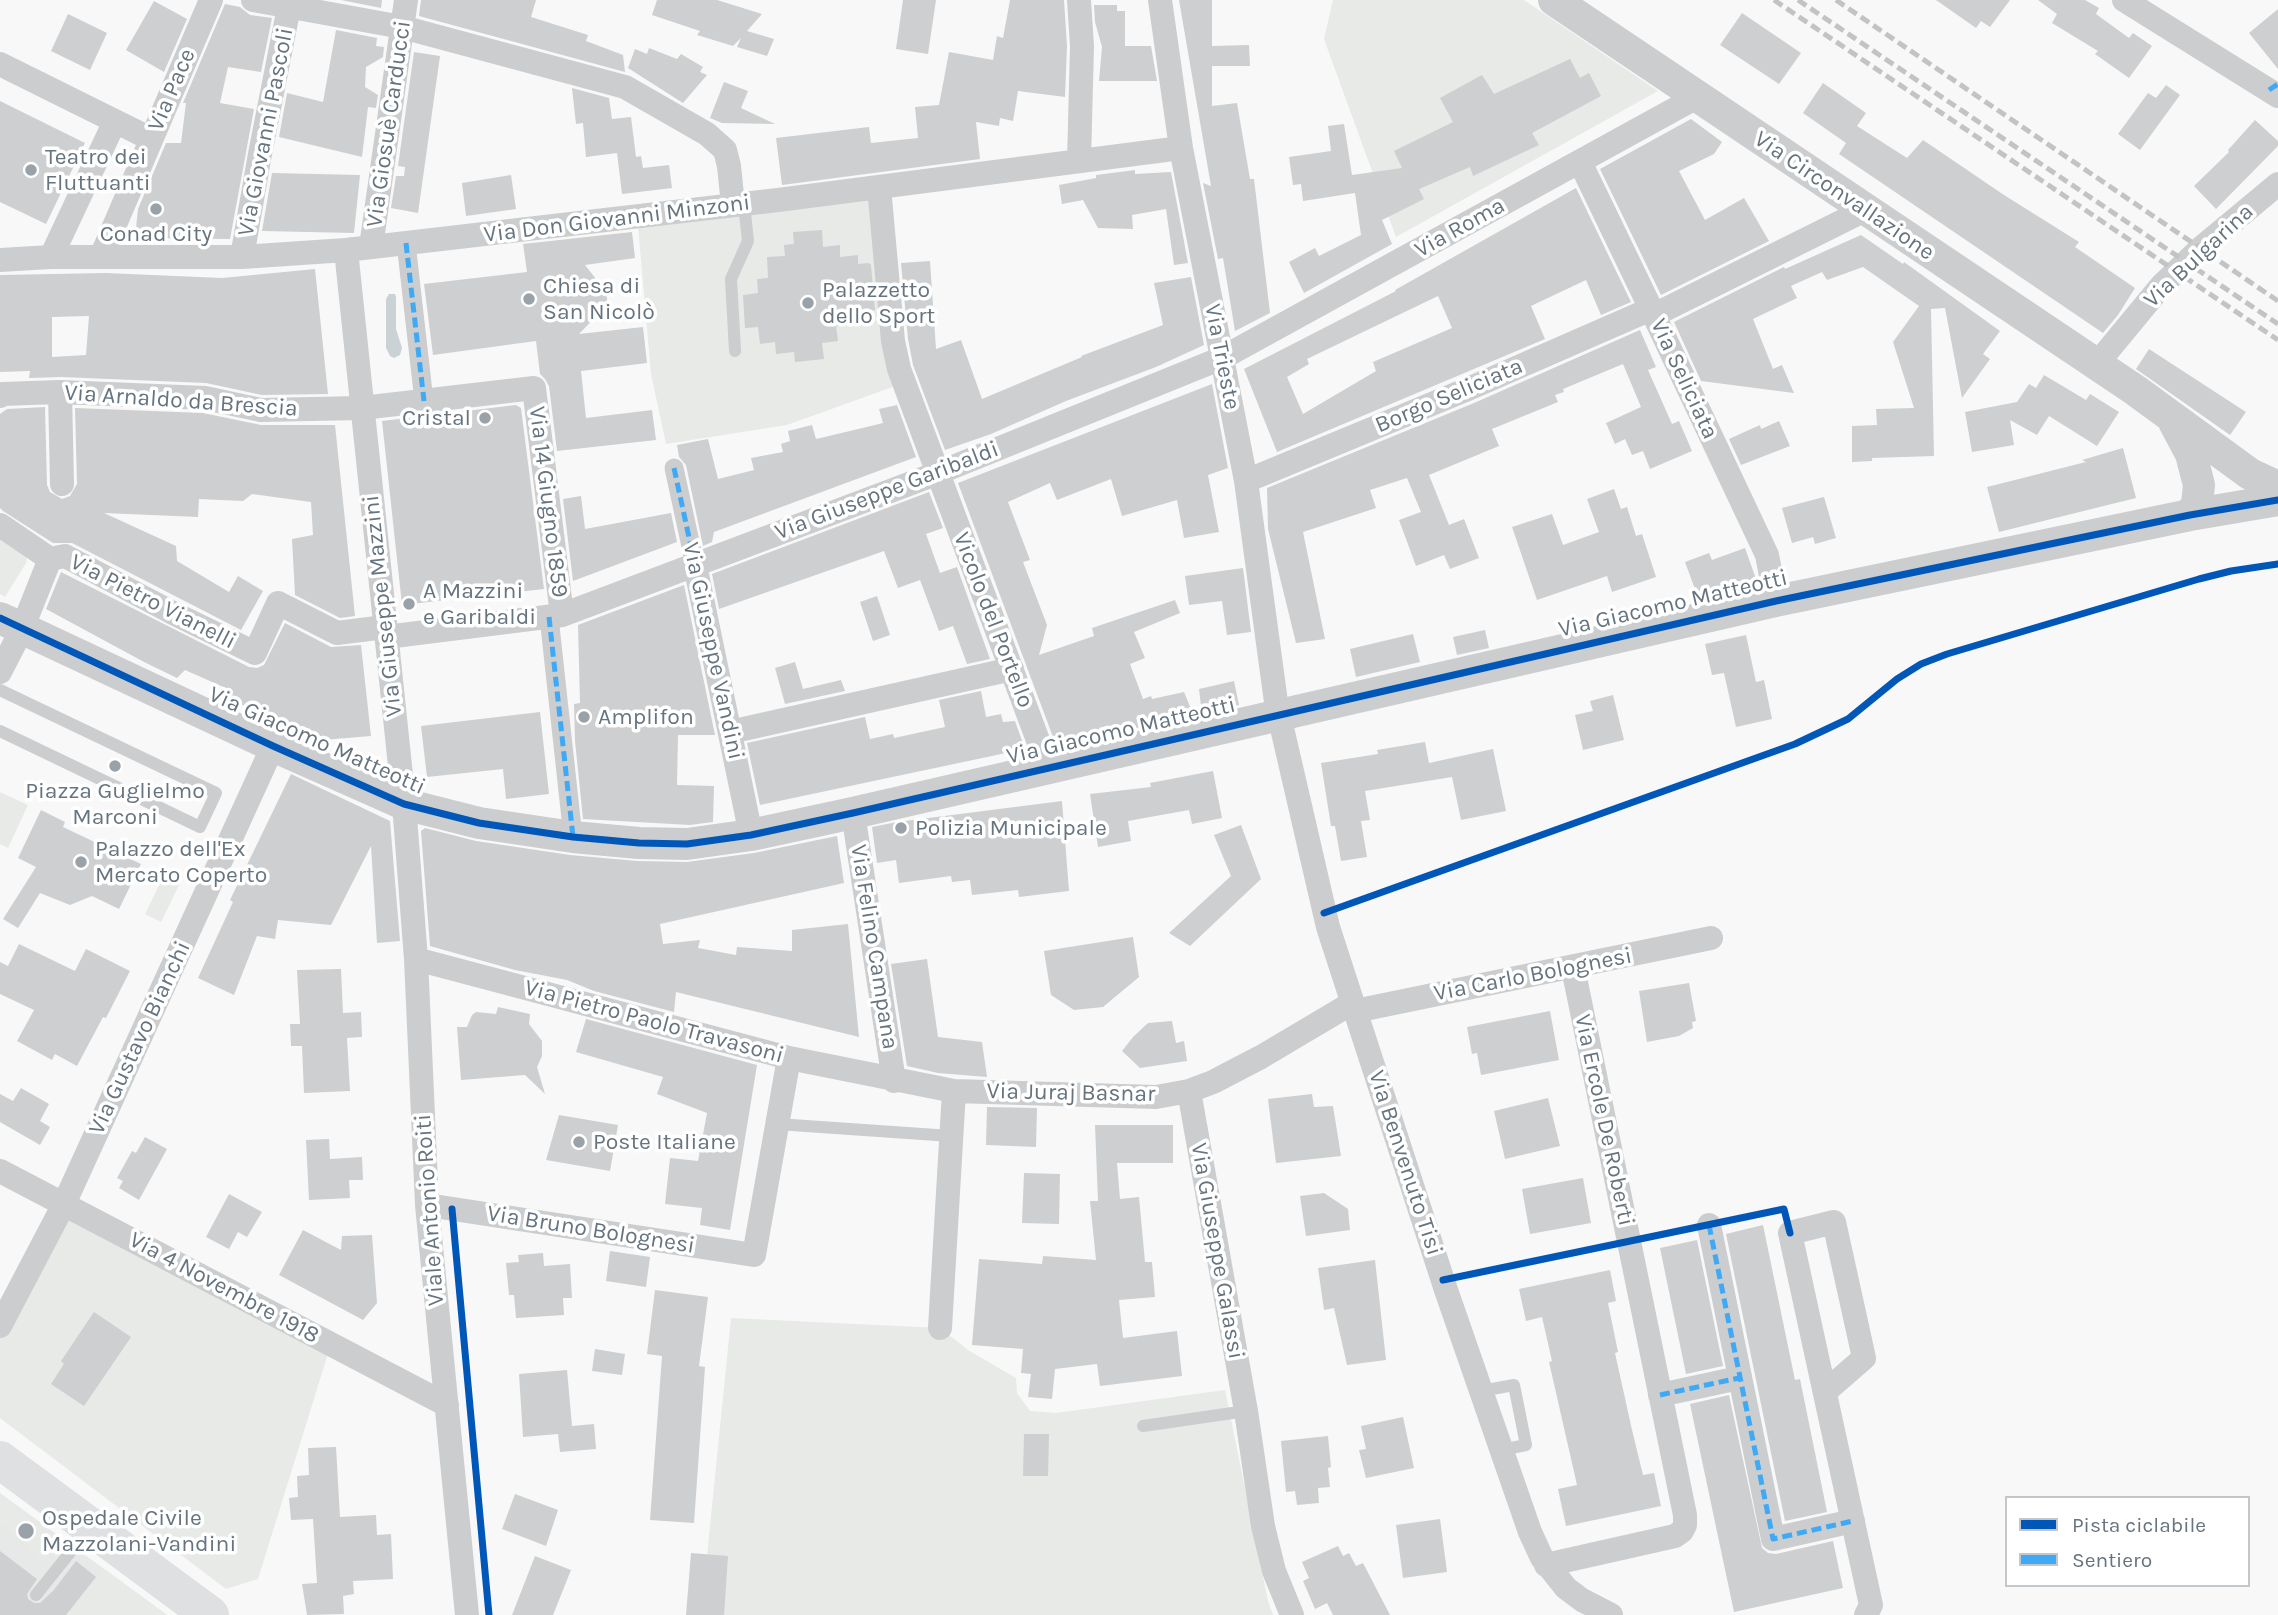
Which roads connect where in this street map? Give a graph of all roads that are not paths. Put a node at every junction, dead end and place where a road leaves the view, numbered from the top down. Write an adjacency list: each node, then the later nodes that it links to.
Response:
1 (211, 0): 14 (street, Via Pace)
2 (253, 0): 8 (street)
3 (406, 0): 9 (street, Via Giosuè Carducci)
4 (1079, 0): 16 (street)
5 (1160, 0): 15 (street, Via Trieste)
6 (1554, 0): 12 (street, Via Circonvallazione)
7 (2124, 0): 11 (street)
8 (289, 7): 9 (street); 28 (street, Via Giovanni Pascoli)
9 (402, 27): 20 (street); 24 (street, Via Giosuè Carducci)
10 (0, 64): 13 (street)
11 (2278, 96)
12 (1697, 97): 17 (street, Via Roma); 21 (street, Via Circonvallazione)
13 (115, 121): 14 (street); 26 (street, Via Pace)
14 (151, 139): 27 (street, Via Pace)
15 (1181, 148): 16 (street, Via Don Giovanni Minzoni); 32 (street, Via Trieste)
16 (1079, 161): 19 (street, Via Don Giovanni Minzoni)
17 (1580, 162): 30 (street, Via Seliciata); 32 (street, Via Roma)
18 (2278, 184): 33 (street, Via Bulgarina)
19 (879, 187): 20 (street, Via Don Giovanni Minzoni); 41 (street, Vicolo del Portello)
20 (742, 205): 22 (street, Via Don Giovanni Minzoni); 31 (lane)
21 (1865, 210): 30 (street, Borgo Seliciata); 33 (street, Via Circonvallazione)
22 (406, 243): 24 (street, Via Don Giovanni Minzoni); 38 (street)
23 (0, 247): 26 (street, Via Don Giovanni Minzoni)
24 (371, 247): 25 (street, Via Don Giovanni Minzoni)
25 (346, 250): 28 (street, Via Don Giovanni Minzoni); 39 (street, Via Giuseppe Mazzini)
26 (51, 257): 27 (street, Via Don Giovanni Minzoni); 29 (street, Via Don Giovanni Minzoni)
27 (101, 257): 28 (street, Via Don Giovanni Minzoni)
28 (242, 257)
29 (0, 260)
30 (1653, 312): 42 (street, Borgo Seliciata); 50 (street, Via Seliciata)
31 (735, 351)
32 (1222, 358): 41 (street, Via Giuseppe Garibaldi); 42 (street, Via Trieste)
33 (2098, 366): 35 (street, Via Circonvallazione)
34 (534, 388): 38 (street, Via Arnaldo da Brescia); 51 (street, Via 14 Giugno 1859)
35 (2135, 390): 44 (street, Via Circonvallazione); 46 (street, Via Circonvallazione)
36 (60, 393): 37 (street, Via Arnaldo da Brescia); 39 (street, Via Arnaldo da Brescia); 43 (street)
37 (0, 396)
38 (424, 401): 39 (street, Via Arnaldo da Brescia)
39 (362, 408): 53 (street, Via Giuseppe Mazzini)
40 (674, 468): 49 (street, Via Giuseppe Vandini)
41 (938, 473): 49 (street, Via Giuseppe Garibaldi); 54 (street, Vicolo del Portello)
42 (1246, 481): 57 (street, Via Trieste)
43 (62, 484)
44 (2278, 487)
45 (2278, 500): 46 (street, Via Giacomo Matteotti)
46 (2190, 515): 50 (street, Via Giacomo Matteotti)
47 (0, 525): 48 (street)
48 (50, 559): 52 (street); 53 (street, Via Pietro Vianelli)
49 (695, 565): 51 (street, Via Giuseppe Garibaldi); 59 (street, Via Giuseppe Vandini)
50 (1776, 600): 57 (street, Via Giacomo Matteotti)
51 (556, 616): 53 (street, Via Giuseppe Garibaldi); 65 (street)
52 (11, 623): 55 (street); 60 (street, Via Giacomo Matteotti)
53 (386, 632): 62 (street, Via Giuseppe Mazzini)
54 (1012, 669): 59 (street); 61 (street, Vicolo del Portello)
55 (0, 672)
56 (0, 690): 58 (lane)
57 (1278, 714): 61 (street, Via Giacomo Matteotti); 69 (street, Via Benvenuto Tisi)
58 (0, 731)
59 (730, 732): 64 (street, Via Giuseppe Vandini)
60 (273, 746): 62 (street, Via Giacomo Matteotti); 77 (street, Via Gustavo Bianchi)
61 (1048, 767): 63 (street, Via Giacomo Matteotti)
62 (404, 804): 65 (street, Via Giacomo Matteotti); 67 (street, Viale Antonio Roiti)
63 (853, 813): 64 (street, Via Giacomo Matteotti); 71 (street, Via Felino Campana)
64 (751, 835): 65 (street, Via Giacomo Matteotti)
65 (573, 837)
66 (1711, 938): 68 (street, Via Carlo Bolognesi)
67 (416, 959): 70 (street, Via Pietro Paolo Travasoni); 78 (street, Viale Antonio Roiti)
68 (1573, 968): 69 (street, Via Carlo Bolognesi); 85 (street, Via Ercole De Roberti)
69 (1354, 1007): 73 (street, Via Juraj Basnar); 83 (street, Via Benvenuto Tisi)
70 (789, 1058): 71 (street, Via Pietro Paolo Travasoni); 74 (street)
71 (894, 1081): 72 (street, Via Juraj Basnar)
72 (954, 1091): 73 (street, Via Juraj Basnar); 75 (street)
73 (1189, 1091): 87 (street, Via Giuseppe Galassi)
74 (777, 1124): 75 (lane); 78 (street, Via Bruno Bolognesi)
75 (951, 1136): 81 (street)
76 (0, 1171): 77 (street, Via 4 Novembre 1918)
77 (64, 1204): 80 (street, Via Gustavo Bianchi); 86 (street, Via 4 Novembre 1918)
78 (427, 1205): 86 (street, Viale Antonio Roiti)
79 (1709, 1225): 82 (street)
80 (0, 1326)
81 (940, 1328)
82 (1740, 1378): 85 (street); 91 (street)
83 (1481, 1391): 89 (street, Via Benvenuto Tisi); 89 (lane)
84 (1825, 1392): 84 (street); 91 (street)
85 (1660, 1395): 93 (street, Via Ercole De Roberti)
86 (447, 1405): 96 (street, Viale Antonio Roiti)
87 (1245, 1410): 88 (lane); 97 (street, Via Giuseppe Galassi)
88 (1143, 1426)
89 (1501, 1450): 93 (street, Via Benvenuto Tisi)
90 (0, 1460): 92 (main road)
91 (1853, 1521): 99 (street)
92 (91, 1527): 94 (lane); 95 (main road)
93 (1546, 1565): 98 (street, Via Benvenuto Tisi)
94 (36, 1595)
95 (210, 1615)
96 (467, 1615)
97 (1292, 1615)
98 (1611, 1615)
99 (1866, 1615)

